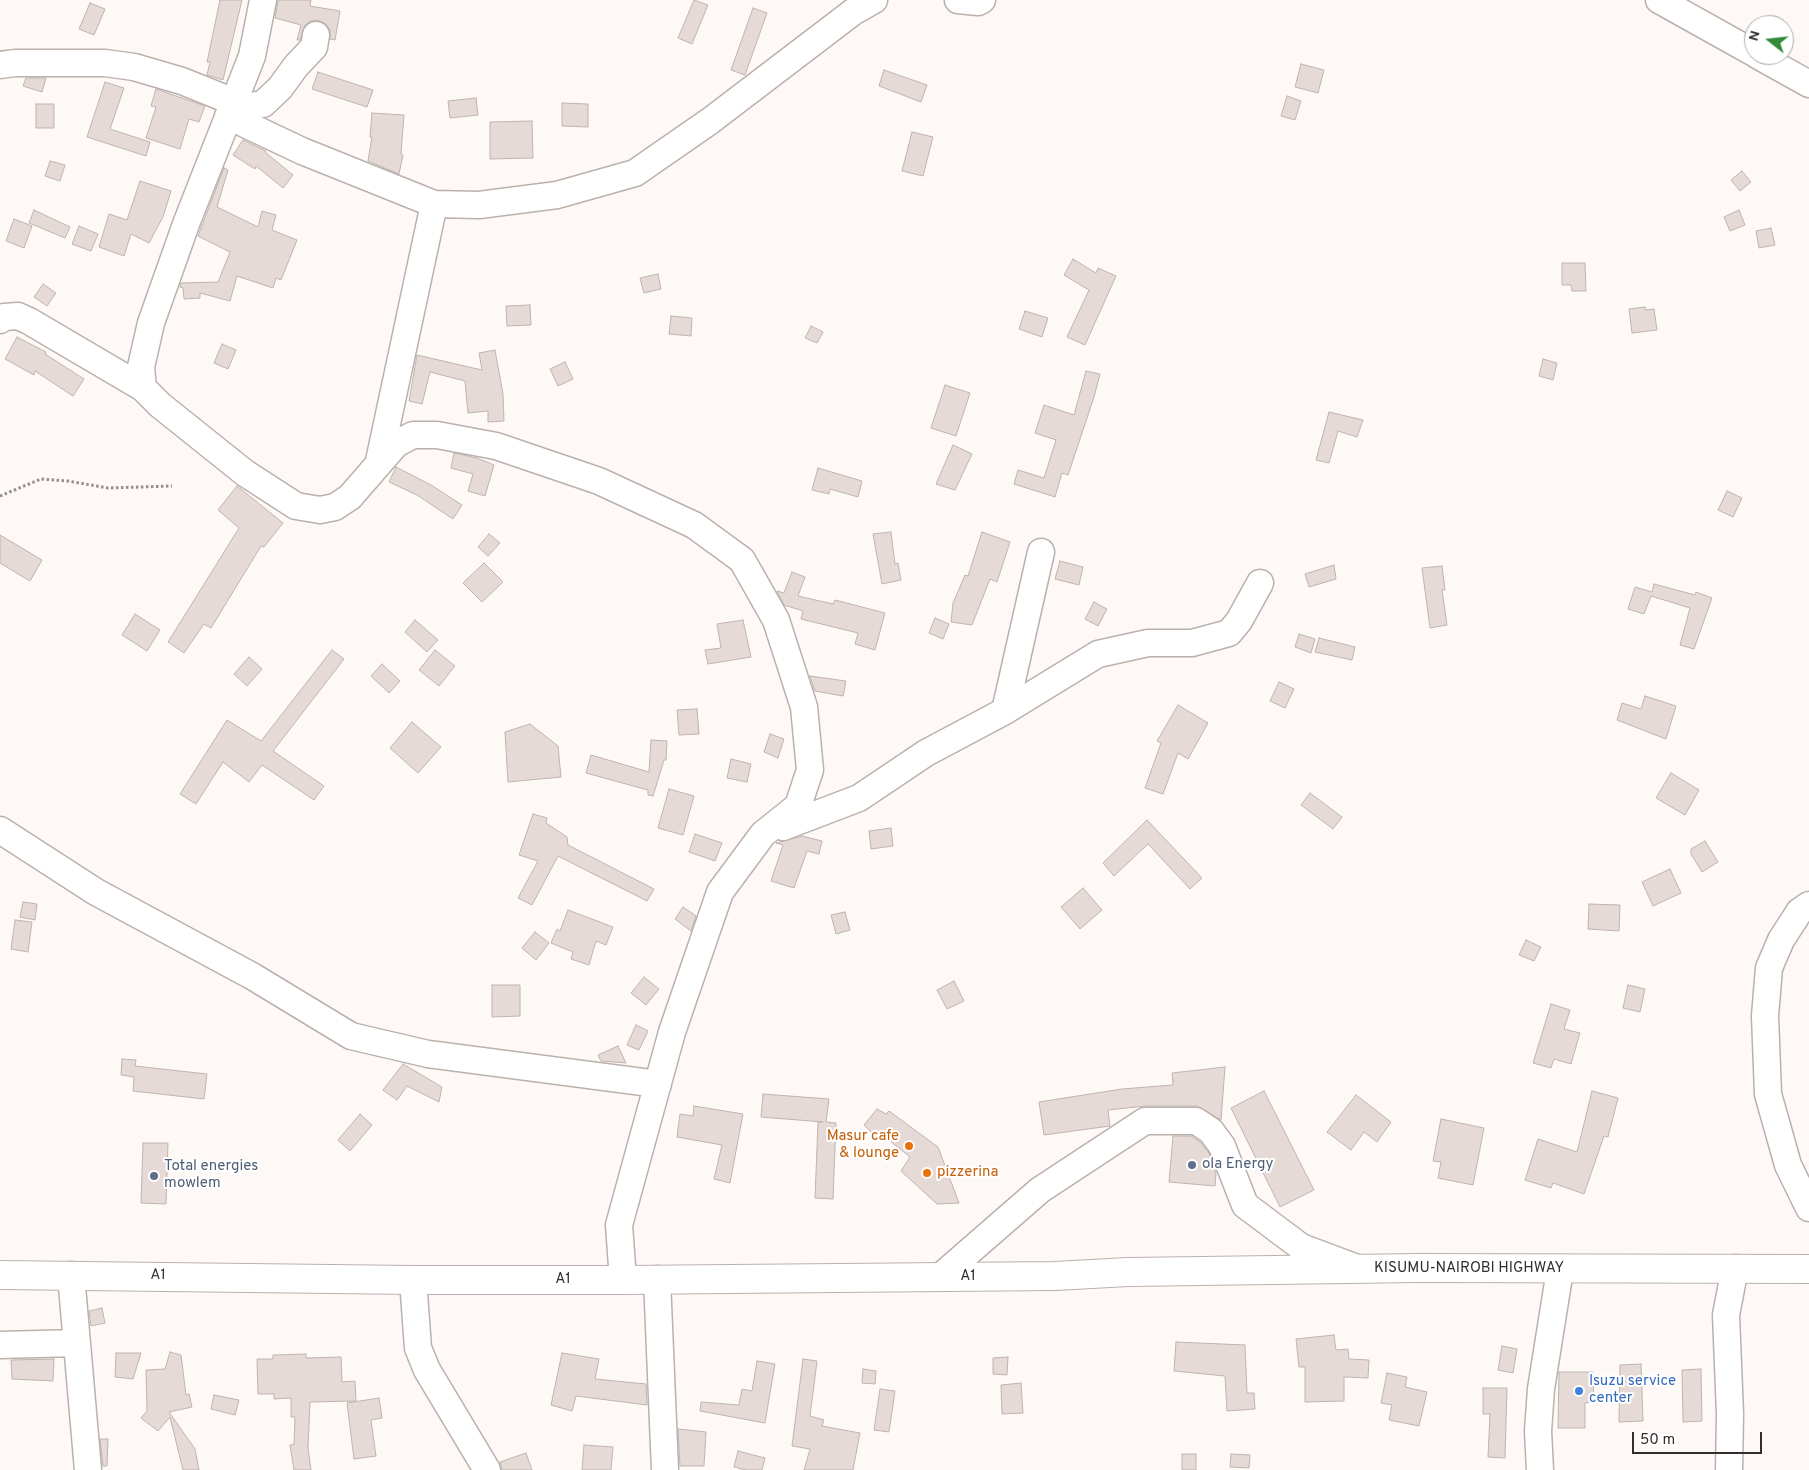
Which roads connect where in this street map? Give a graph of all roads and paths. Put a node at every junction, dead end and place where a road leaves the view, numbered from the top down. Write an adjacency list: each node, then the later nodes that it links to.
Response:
1 (263, 0): 11 (street)
2 (874, 0): 12 (street)
3 (958, 0): 4 (street)
4 (982, 0)
5 (1659, 0): 7 (street)
6 (316, 35): 11 (street)
7 (1744, 47)
8 (0, 65): 11 (street)
9 (1775, 65): 10 (street)
10 (1809, 84)
11 (231, 109): 12 (street); 14 (street)
12 (434, 204): 15 (street)
13 (1, 317): 14 (street)
14 (143, 388): 15 (street)
15 (379, 461): 22 (street)
16 (172, 486): 17 (path)
17 (0, 496)
18 (1041, 552): 20 (street)
19 (1260, 583): 20 (street)
20 (1005, 711): 22 (street)
21 (0, 830): 24 (street)
22 (763, 834): 24 (street)
23 (1809, 905): 25 (street)
24 (658, 1084): 36 (street)
25 (1809, 1208)
26 (1735, 1268): 28 (highway, KISUMU-NAIROBI HIGHWAY / A1); 29 (highway, KISUMU-NAIROBI HIGHWAY / A1); 43 (street)
27 (1360, 1269): 29 (highway, KISUMU-NAIROBI HIGHWAY / A1); 32 (highway, KISUMU-NAIROBI HIGHWAY / A1); 33 (street)
28 (1809, 1269)
29 (1560, 1270): 42 (street)
30 (0, 1275): 31 (highway, A1)
31 (71, 1275): 35 (highway, A1 / A1); 37 (street)
32 (1055, 1276): 33 (highway, A1 / A1)
33 (940, 1277): 34 (highway, A1 / A1)
34 (657, 1279): 36 (highway, A1 / A1); 41 (street)
35 (413, 1280): 36 (highway, A1 / A1); 40 (street)
36 (623, 1280)
37 (76, 1343): 38 (street); 39 (street)
38 (0, 1344)
39 (88, 1470)
40 (487, 1470)
41 (665, 1470)
42 (1540, 1470)
43 (1729, 1470)

